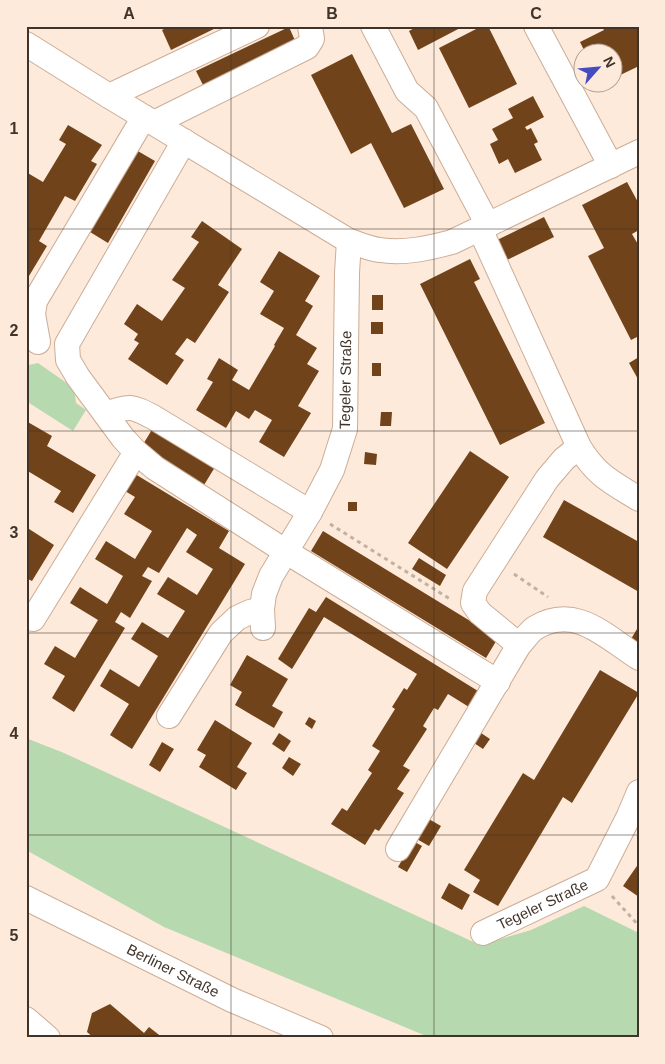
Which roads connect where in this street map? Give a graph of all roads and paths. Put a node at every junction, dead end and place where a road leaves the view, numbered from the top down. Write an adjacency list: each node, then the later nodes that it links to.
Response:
1 (256, 26): 6 (street)
2 (310, 26): 7 (street)
3 (373, 26): 11 (street)
4 (536, 26): 10 (street)
5 (26, 44): 6 (street)
6 (109, 96): 7 (street)
7 (149, 120): 8 (street); 14 (street)
8 (184, 141): 12 (street); 13 (street)
9 (639, 152): 10 (street)
10 (611, 166): 11 (street)
11 (484, 227): 12 (street); 16 (street)
12 (349, 242): 19 (street, Tegeler Straße)
13 (67, 344): 14 (street); 15 (street)
14 (32, 349)
15 (106, 414): 17 (street); 19 (street)
16 (579, 447): 18 (street); 21 (street)
17 (136, 452): 20 (street); 24 (street)
18 (639, 499)
19 (310, 512): 20 (street, Tegeler Straße); 23 (path)
20 (285, 551): 27 (street); 28 (street, Tegeler Straße)
21 (494, 560): 22 (path); 23 (street)
22 (551, 599)
23 (473, 603): 25 (street)
24 (33, 618)
25 (519, 645): 26 (street); 27 (street)
26 (639, 658)
27 (498, 682): 30 (street)
28 (170, 716)
29 (639, 792): 31 (street, Tegeler Straße)
30 (398, 849)
31 (597, 879): 33 (path); 34 (street, Tegeler Straße)
32 (26, 898): 37 (street, Berliner Straße)
33 (639, 926)
34 (483, 933)
35 (26, 1019): 36 (street)
36 (48, 1038)
37 (321, 1038)

